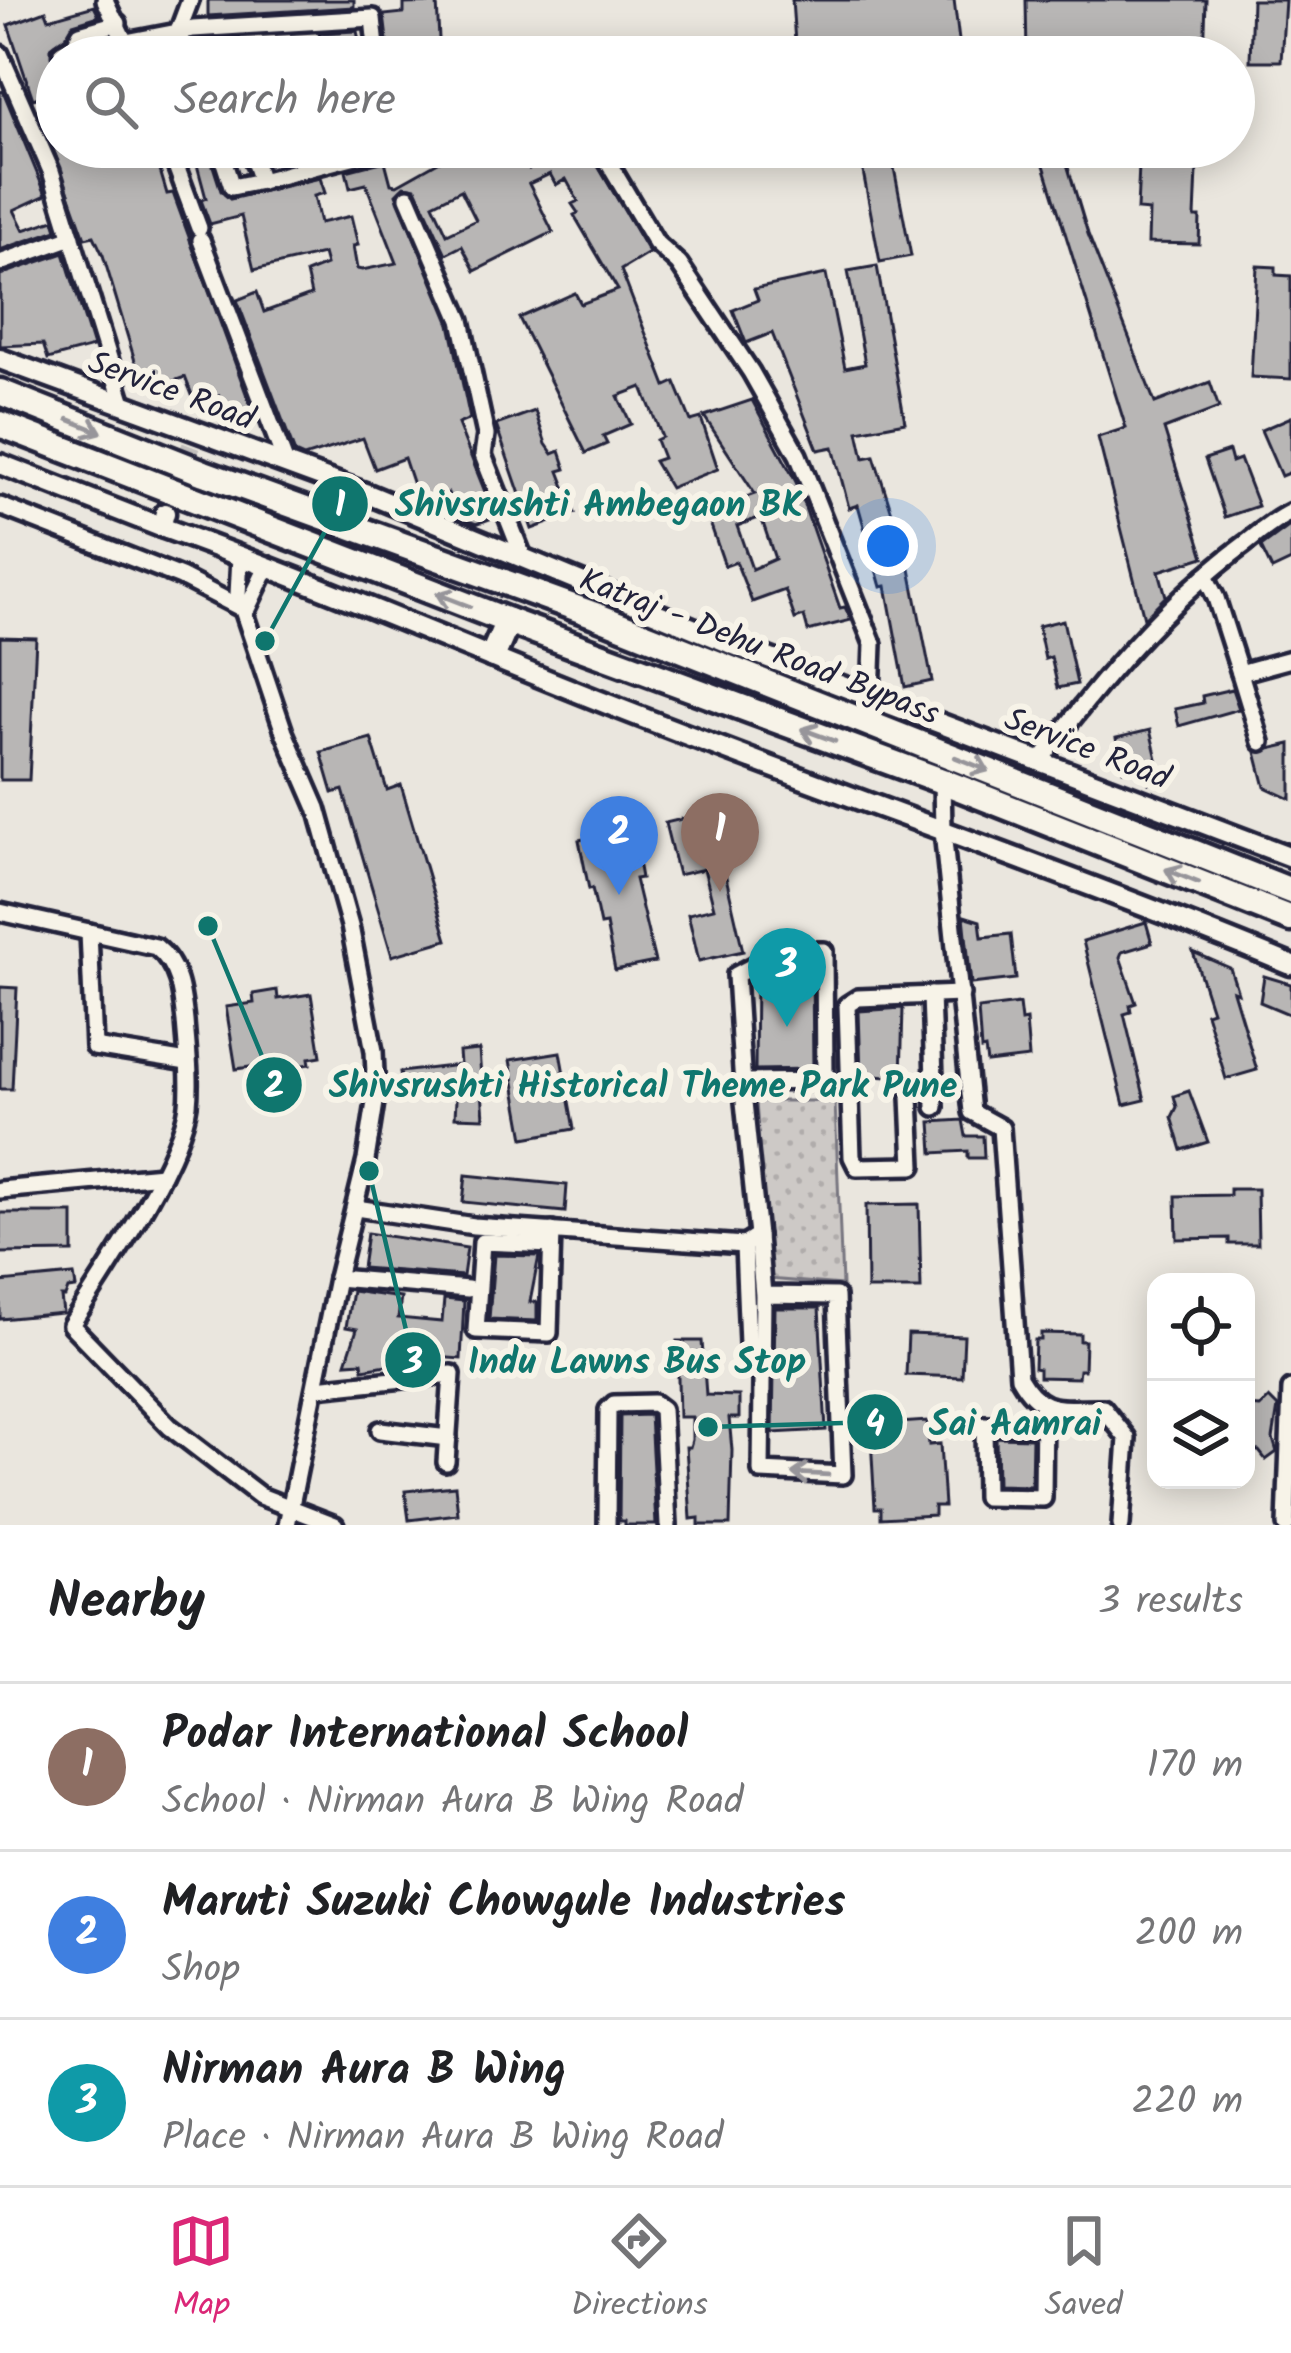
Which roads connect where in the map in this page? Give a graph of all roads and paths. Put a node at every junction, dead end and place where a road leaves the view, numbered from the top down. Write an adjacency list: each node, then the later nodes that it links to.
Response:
1 (105, 0): 3 (street)
2 (190, 0): 4 (street)
3 (118, 23): 5 (street); 6 (street)
4 (178, 32): 7 (street); 8 (street); 9 (street)
5 (79, 36)
6 (124, 36)
7 (166, 36)
8 (179, 36)
9 (375, 36)
10 (0, 55): 11 (street)
11 (36, 135)
12 (51, 168): 20 (street)
13 (176, 168): 27 (street)
14 (226, 168): 18 (street)
15 (256, 168): 18 (street)
16 (310, 168): 18 (street)
17 (611, 168): 39 (street)
18 (261, 181)
19 (408, 197): 31 (street)
20 (72, 237): 21 (street); 24 (street)
21 (0, 262)
22 (0, 359): 24 (street, Service Road)
23 (0, 392): 45 (highway, Katraj - Dehu Road Bypass, one-way to 45)
24 (123, 403): 27 (street, Service Road)
25 (0, 424): 35 (highway, Katraj - Dehu Road Bypass, one-way to 25)
26 (0, 464): 30 (street)
27 (286, 464): 31 (street, Service Road)
28 (0, 506): 34 (street)
29 (1291, 512): 33 (street)
30 (240, 557): 32 (street); 34 (street)
31 (523, 557): 39 (street, Service Road)
32 (267, 567): 34 (street); 36 (street)
33 (1205, 576): 38 (street); 41 (street)
34 (246, 611): 58 (street)
35 (508, 621): 36 (highway); 42 (highway, Katraj - Dehu Road Bypass, one-way to 35)
36 (494, 655): 43 (street)
37 (1291, 659): 38 (street)
38 (1240, 673): 40 (street)
39 (871, 697): 41 (street, Service Road)
40 (1262, 742)
41 (1040, 761): 44 (street, Service Road)
42 (942, 781): 43 (street); 47 (highway, Katraj - Dehu Road Bypass, one-way to 42)
43 (943, 831): 49 (street); 50 (street)
44 (1291, 857)
45 (1291, 891)
46 (0, 912): 48 (street)
47 (1291, 919)
48 (88, 932): 52 (street); 52 (street)
49 (1291, 965)
50 (961, 994): 51 (street); 67 (street)
51 (931, 995): 54 (street); 55 (street)
52 (188, 1062): 56 (street)
53 (742, 1082): 53 (street); 60 (street)
54 (910, 1097)
55 (935, 1107)
56 (162, 1174): 57 (street); 72 (street)
57 (0, 1190)
58 (356, 1208): 59 (street); 61 (street)
59 (552, 1238): 59 (street); 60 (street)
60 (751, 1241): 63 (street); 64 (street)
61 (337, 1278): 62 (street); 65 (street)
62 (467, 1289)
63 (763, 1295): 63 (street, one-way to 63)
64 (748, 1344)
65 (316, 1388): 70 (street); 72 (street)
66 (1291, 1389): 77 (street)
67 (1044, 1405): 68 (street); 76 (street)
68 (1044, 1426): 68 (street)
69 (380, 1430): 70 (street)
70 (448, 1438): 71 (street)
71 (446, 1462)
72 (289, 1517): 73 (street)
73 (335, 1525)
74 (607, 1525): 75 (street)
75 (668, 1525)
76 (1121, 1525)
77 (1286, 1525)

